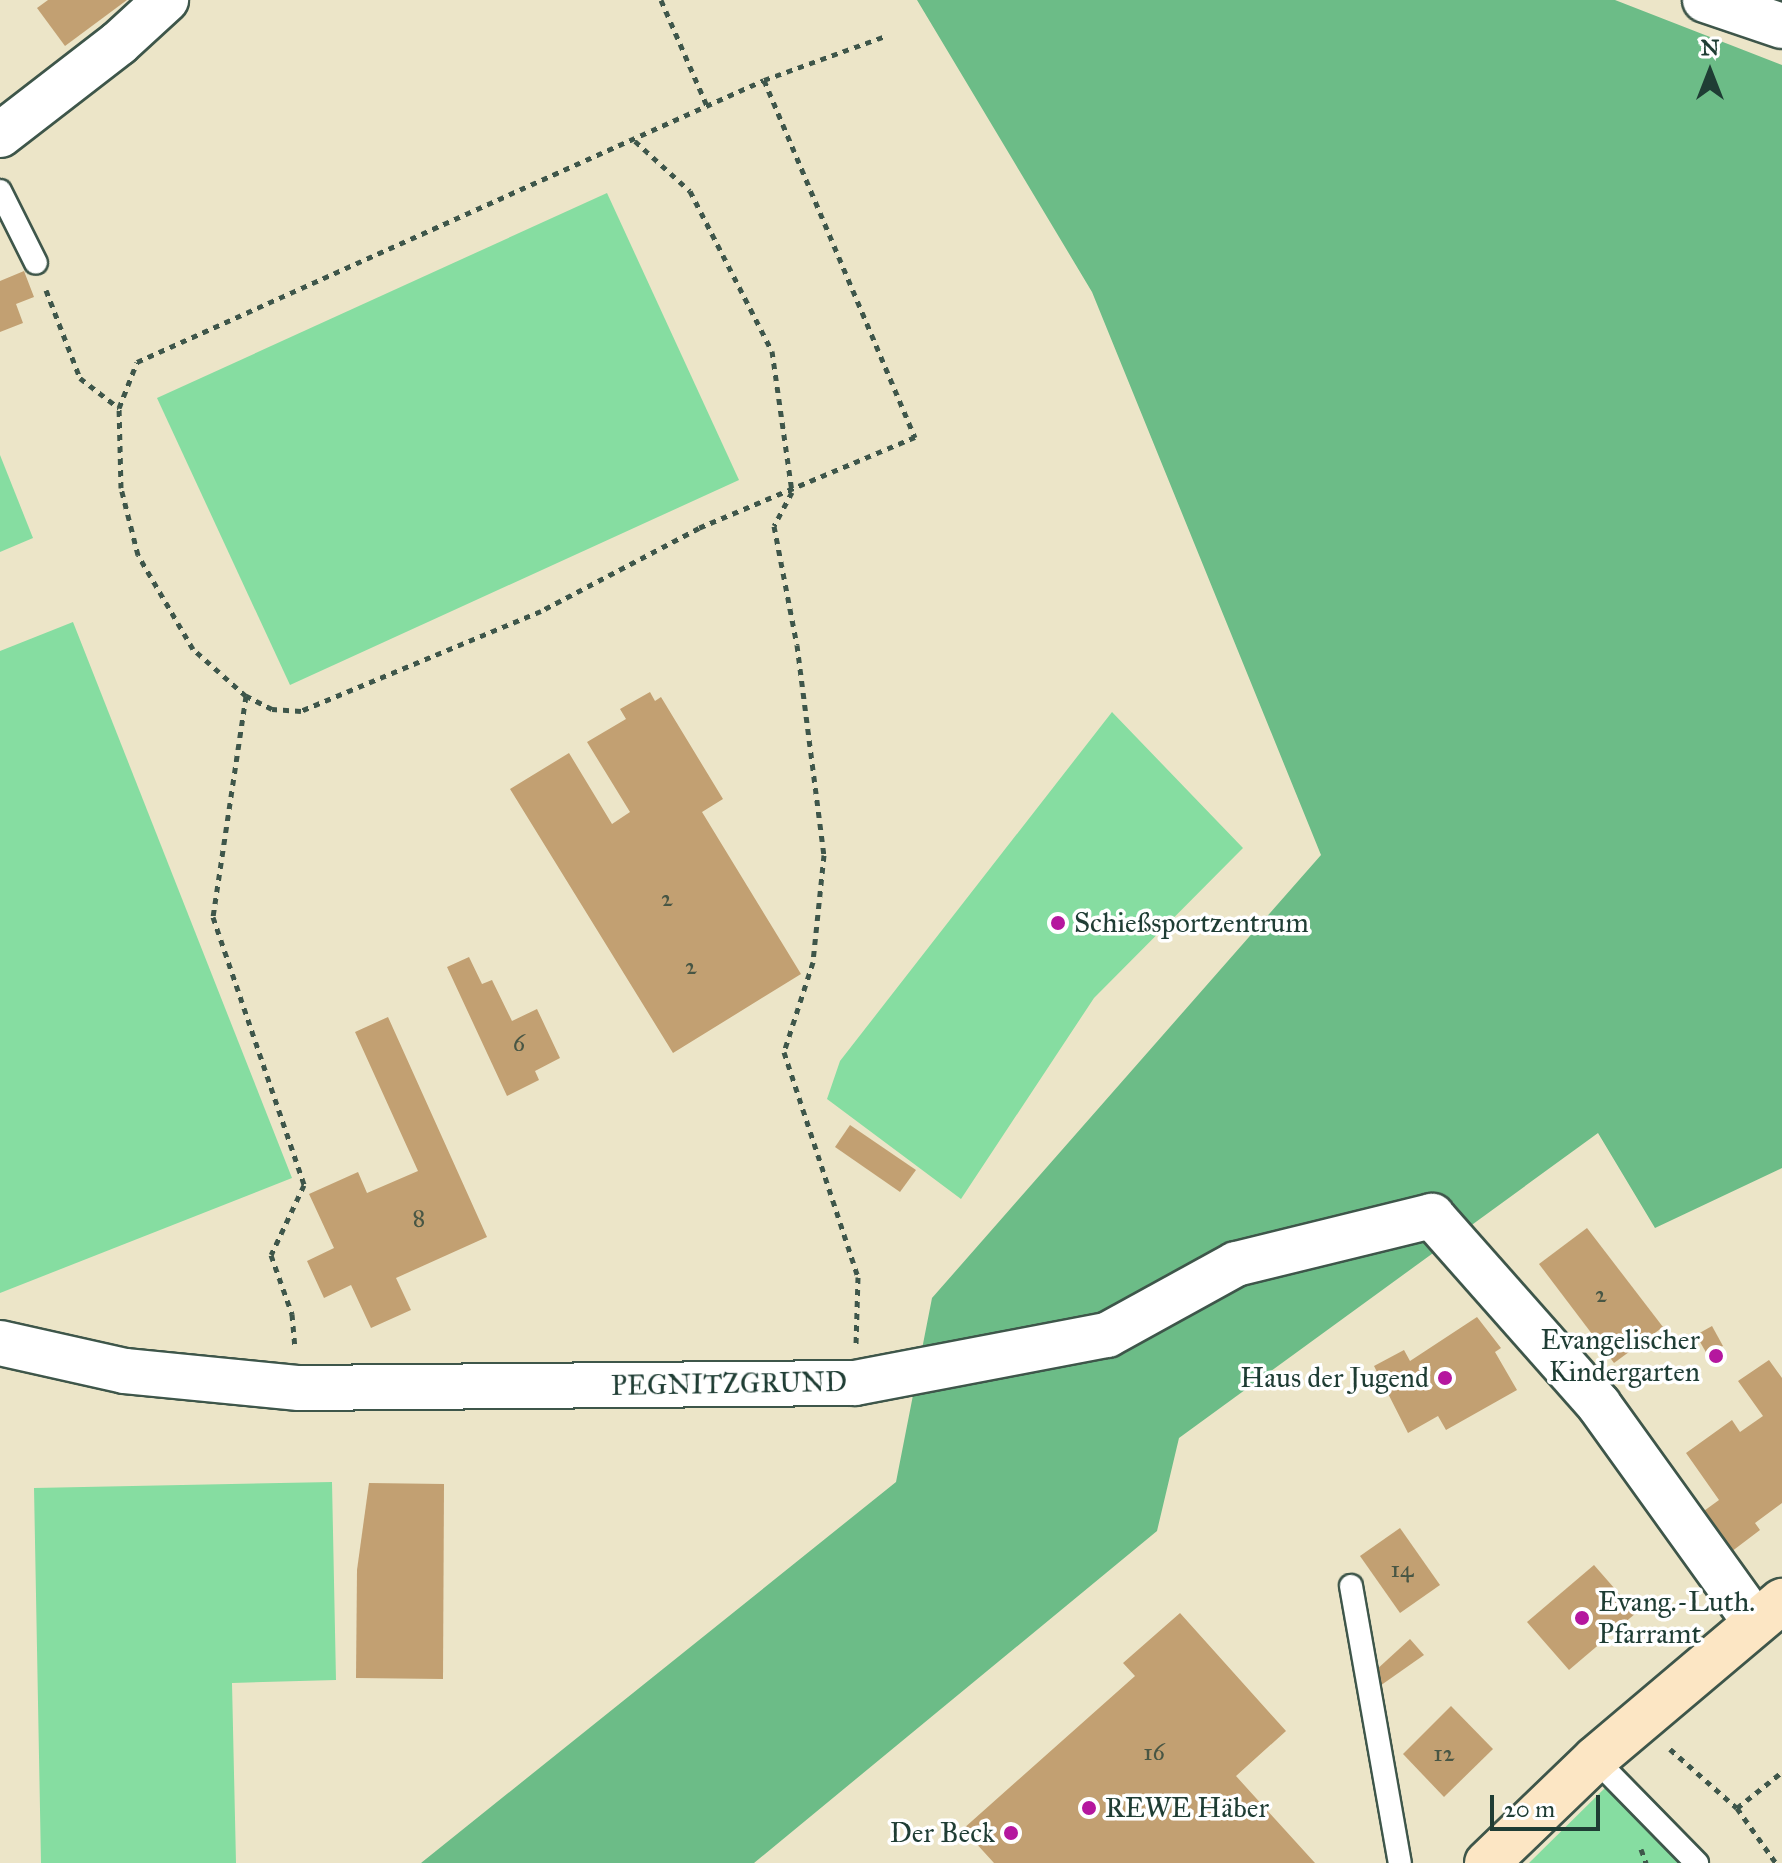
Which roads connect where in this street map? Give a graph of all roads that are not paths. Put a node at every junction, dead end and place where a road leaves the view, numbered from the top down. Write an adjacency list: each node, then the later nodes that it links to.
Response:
1 (166, 0): 4 (street)
2 (1705, 0): 3 (street)
3 (1782, 26)
4 (0, 135)
5 (0, 191): 6 (lane)
6 (36, 263)
7 (0, 1343): 9 (street, PEGNITZGRUND)
8 (1351, 1586): 11 (lane)
9 (1768, 1611): 10 (main road)
10 (1595, 1759): 12 (main road); 13 (lane)
11 (1400, 1863)
12 (1487, 1863)
13 (1697, 1863)

